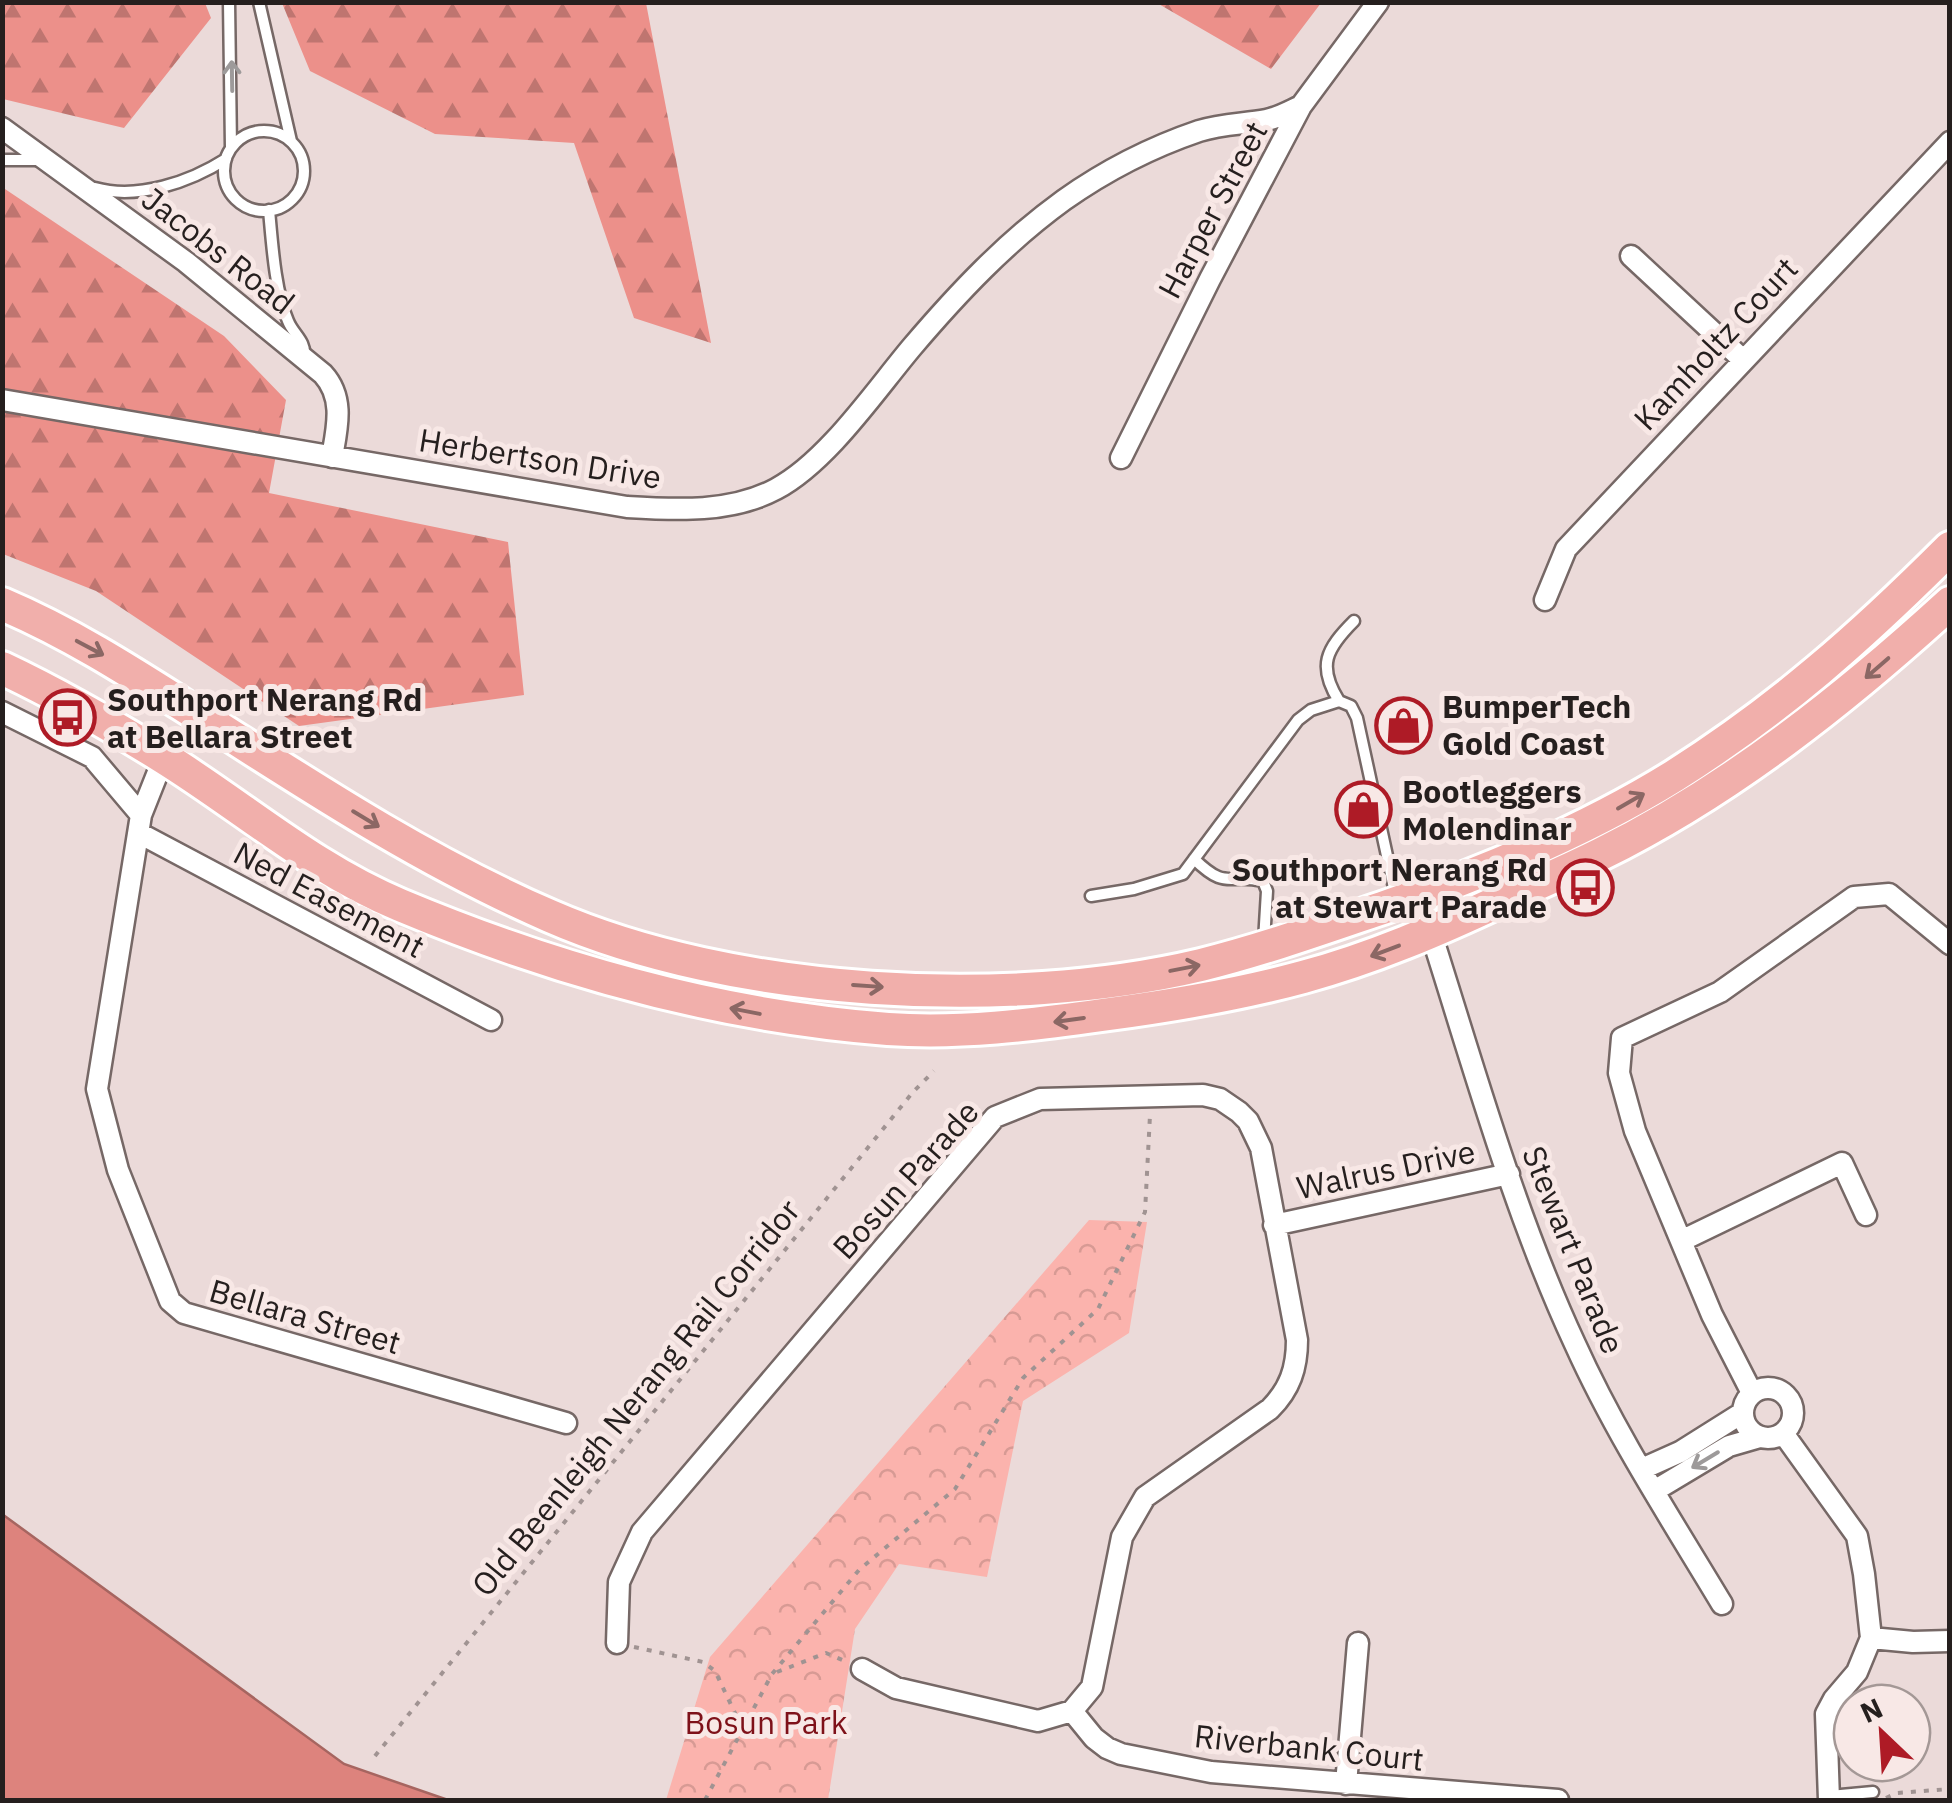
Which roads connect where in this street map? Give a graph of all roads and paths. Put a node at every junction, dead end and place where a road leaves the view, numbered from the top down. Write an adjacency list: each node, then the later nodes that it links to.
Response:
1 (229, 2): 8 (lane, one-way to 1)
2 (259, 2): 6 (lane)
3 (1378, 2): 4 (street, Harper Street)
4 (1301, 106): 17 (street, Herbertson Drive); 18 (street, Harper Street)
5 (2, 128): 10 (street, Jacobs Road)
6 (291, 142): 8 (lane); 12 (lane)
7 (1950, 142): 15 (street, Kamholtz Court)
8 (228, 154): 11 (lane); 12 (lane)
9 (2, 160): 10 (lane)
10 (46, 160): 11 (street, Jacobs Road)
11 (90, 190): 14 (street, Jacobs Road)
12 (268, 210): 14 (lane)
13 (1631, 256): 15 (street)
14 (303, 356): 17 (street, Jacobs Road)
15 (1742, 358): 20 (street, Kamholtz Court)
16 (2, 400): 17 (street, Herbertson Drive)
17 (332, 457)
18 (1122, 458)
19 (1950, 548): 31 (main road, one-way to 19)
20 (1544, 600)
21 (1950, 603): 32 (main road, one-way to 32)
22 (2, 604): 34 (main road, one-way to 34)
23 (1354, 621): 25 (lane)
24 (2, 668): 27 (main road)
25 (1340, 701): 29 (lane); 31 (lane)
26 (2, 712): 28 (street)
27 (164, 758): 28 (street, Bellara Street); 32 (main road, one-way to 27)
28 (140, 824): 35 (street, Ned Easement); 44 (street, Bellara Street)
29 (1194, 858): 30 (lane); 34 (lane)
30 (1091, 896)
31 (1406, 900): 32 (street, Stewart Parade); 34 (main road)
32 (1430, 933): 38 (street, Stewart Parade)
33 (1950, 944): 41 (street)
34 (1264, 947)
35 (491, 1020)
36 (934, 1071): 58 (path, Old Beenleigh Nerang Rail Corridor)
37 (1150, 1095): 40 (street, Bosun Parade); 52 (street, Bosun Parade); 55 (path)
38 (1509, 1174): 40 (street, Walrus Drive); 47 (street, Stewart Parade)
39 (1866, 1215): 41 (street)
40 (1274, 1225): 56 (street, Bosun Parade)
41 (1683, 1240): 42 (street)
42 (1752, 1393): 43 (street); 45 (street)
43 (1742, 1413): 46 (street); 47 (street)
44 (566, 1423)
45 (1783, 1434): 46 (street); 50 (street)
46 (1760, 1437): 48 (street, one-way to 48)
47 (1642, 1469): 48 (street, Stewart Parade)
48 (1654, 1491): 49 (street, Stewart Parade)
49 (1722, 1604)
50 (1872, 1638): 51 (street); 62 (street)
51 (1950, 1640)
52 (616, 1643): 57 (path)
53 (1358, 1643): 59 (street)
54 (862, 1669): 55 (path); 56 (street)
55 (772, 1674): 57 (path)
56 (1072, 1710): 59 (street, Riverbank Court)
57 (743, 1730): 63 (path)
58 (375, 1756)
59 (1346, 1784): 64 (street, Riverbank Court)
60 (1950, 1789): 61 (path)
61 (1877, 1796): 62 (lane)
62 (1829, 1798)
63 (705, 1800)
64 (1558, 1800)

